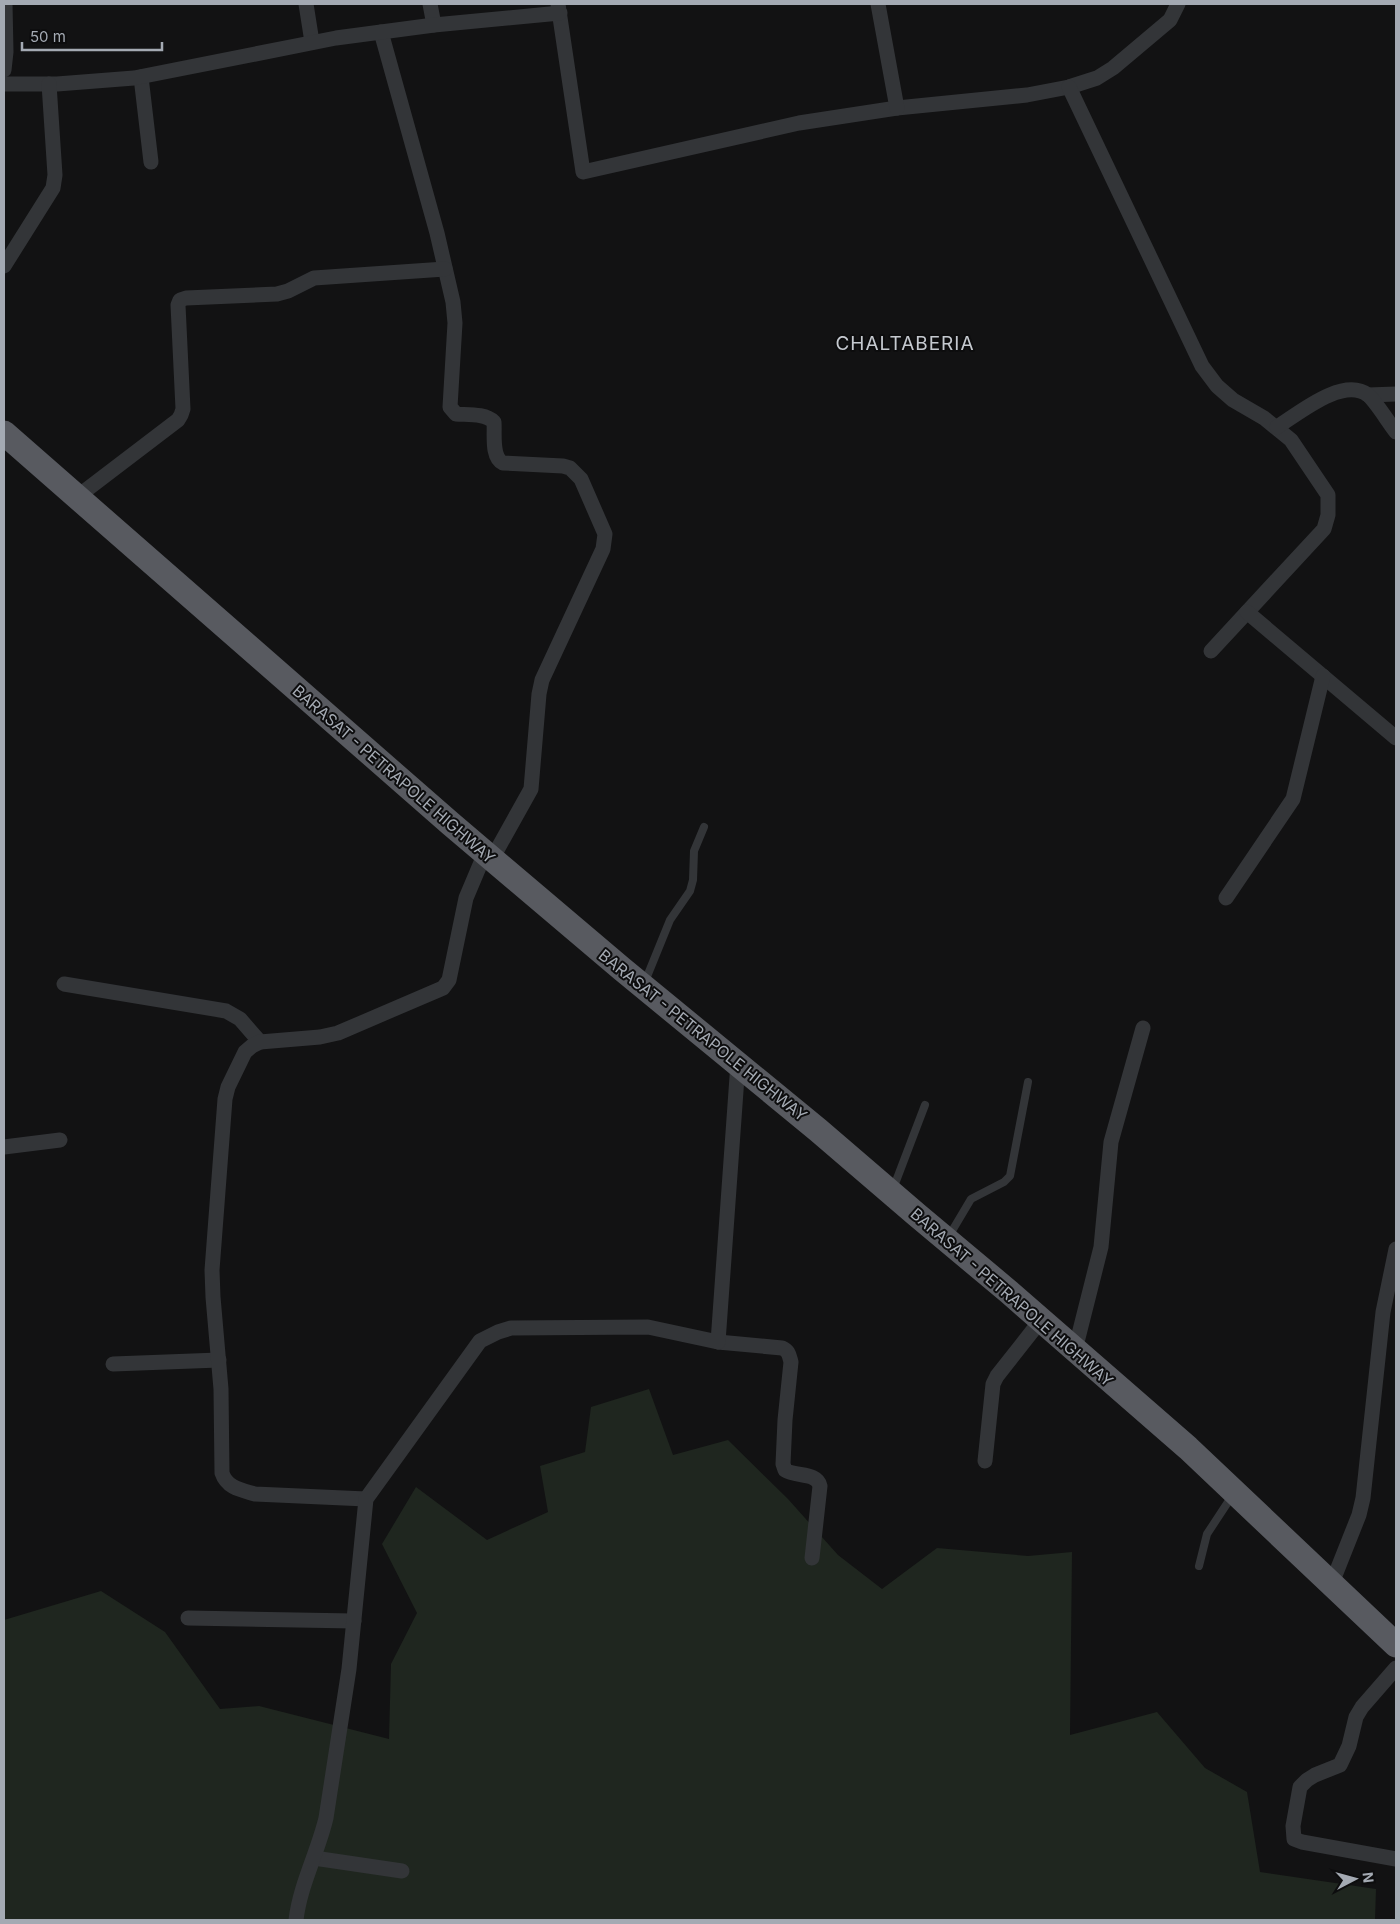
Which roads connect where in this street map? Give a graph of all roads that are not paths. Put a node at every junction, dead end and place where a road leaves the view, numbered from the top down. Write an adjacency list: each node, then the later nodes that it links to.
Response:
1 (5, 4): 10 (street)
2 (306, 4): 9 (street)
3 (430, 4): 7 (street)
4 (878, 4): 15 (street)
5 (1178, 4): 14 (street)
6 (559, 8): 7 (street); 15 (street)
7 (434, 25): 8 (street)
8 (381, 32): 9 (street); 18 (street)
9 (312, 42): 11 (street)
10 (4, 70)
11 (141, 77): 13 (street); 16 (street)
12 (4, 84): 13 (street)
13 (49, 84): 17 (street)
14 (1069, 88): 15 (street); 21 (street)
15 (897, 108)
16 (152, 162)
17 (4, 266)
18 (445, 269): 24 (street); 30 (street)
19 (1396, 394): 20 (street)
20 (1368, 395): 21 (street); 22 (street)
21 (1277, 427): 25 (street)
22 (1396, 432)
23 (4, 433): 24 (highway, BARASAT - PETRAPOLE HIGHWAY)
24 (76, 497): 30 (highway, BARASAT - PETRAPOLE HIGHWAY)
25 (1247, 612): 26 (street); 27 (street)
26 (1211, 650)
27 (1323, 676): 28 (street); 31 (street)
28 (1396, 738)
29 (704, 827): 33 (lane)
30 (488, 856): 33 (highway, BARASAT - PETRAPOLE HIGHWAY); 35 (street)
31 (1226, 898)
32 (64, 984): 35 (street)
33 (643, 986): 36 (highway, BARASAT - PETRAPOLE HIGHWAY)
34 (1143, 1028): 46 (street)
35 (260, 1042): 47 (street)
36 (738, 1063): 41 (highway, BARASAT - PETRAPOLE HIGHWAY); 45 (street)
37 (1028, 1082): 42 (lane)
38 (925, 1105): 41 (lane)
39 (60, 1140): 40 (street)
40 (4, 1148)
41 (892, 1194): 42 (highway, BARASAT - PETRAPOLE HIGHWAY)
42 (946, 1240): 44 (highway, BARASAT - PETRAPOLE HIGHWAY)
43 (1396, 1249): 54 (street)
44 (1041, 1320): 46 (highway, BARASAT - PETRAPOLE HIGHWAY); 49 (street)
45 (718, 1342): 51 (street); 52 (street)
46 (1075, 1350): 50 (highway, BARASAT - PETRAPOLE HIGHWAY)
47 (219, 1360): 48 (street); 51 (street)
48 (113, 1364)
49 (985, 1461)
50 (1235, 1492): 53 (lane); 54 (highway, BARASAT - PETRAPOLE HIGHWAY)
51 (366, 1498): 56 (street)
52 (812, 1558)
53 (1199, 1566)
54 (1332, 1583): 57 (highway, BARASAT - PETRAPOLE HIGHWAY)
55 (188, 1618): 56 (street)
56 (354, 1621): 59 (street)
57 (1396, 1645)
58 (1396, 1668): 60 (street)
59 (314, 1858): 61 (street); 62 (street)
60 (1396, 1859)
61 (402, 1872)
62 (296, 1920)

